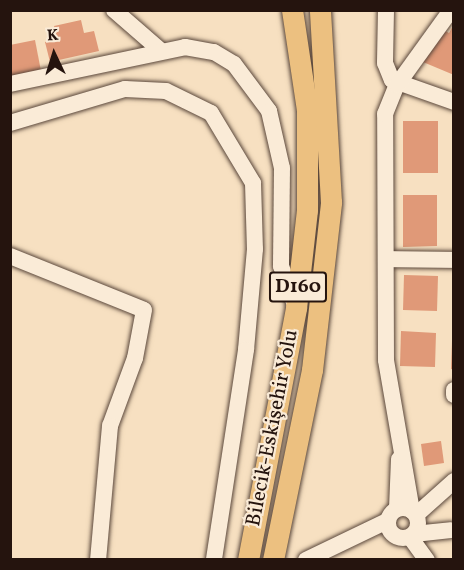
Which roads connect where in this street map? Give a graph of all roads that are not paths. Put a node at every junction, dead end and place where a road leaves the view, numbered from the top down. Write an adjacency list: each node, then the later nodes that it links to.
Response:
1 (114, 10): 6 (street)
2 (292, 10): 14 (main road, Bilecik-Eskişehir Yolu / D160)
3 (321, 10): 23 (main road, Bilecik-Eskişehir Yolu / D160)
4 (386, 10): 8 (street)
5 (451, 10): 8 (street)
6 (160, 50): 7 (street); 14 (street)
7 (10, 84)
8 (397, 85): 9 (street); 12 (street)
9 (453, 102)
10 (10, 123): 21 (street)
11 (10, 256): 20 (street)
12 (386, 259): 13 (street); 18 (street)
13 (453, 260)
14 (296, 308): 22 (main road, Bilecik-Eskişehir Yolu / D160)
15 (453, 390): 16 (street)
16 (453, 394)
17 (453, 481): 18 (street)
18 (406, 523): 19 (street); 24 (street); 25 (street)
19 (452, 530)
20 (98, 560)
21 (214, 560)
22 (248, 560)
23 (273, 560)
24 (306, 560)
25 (427, 560)

